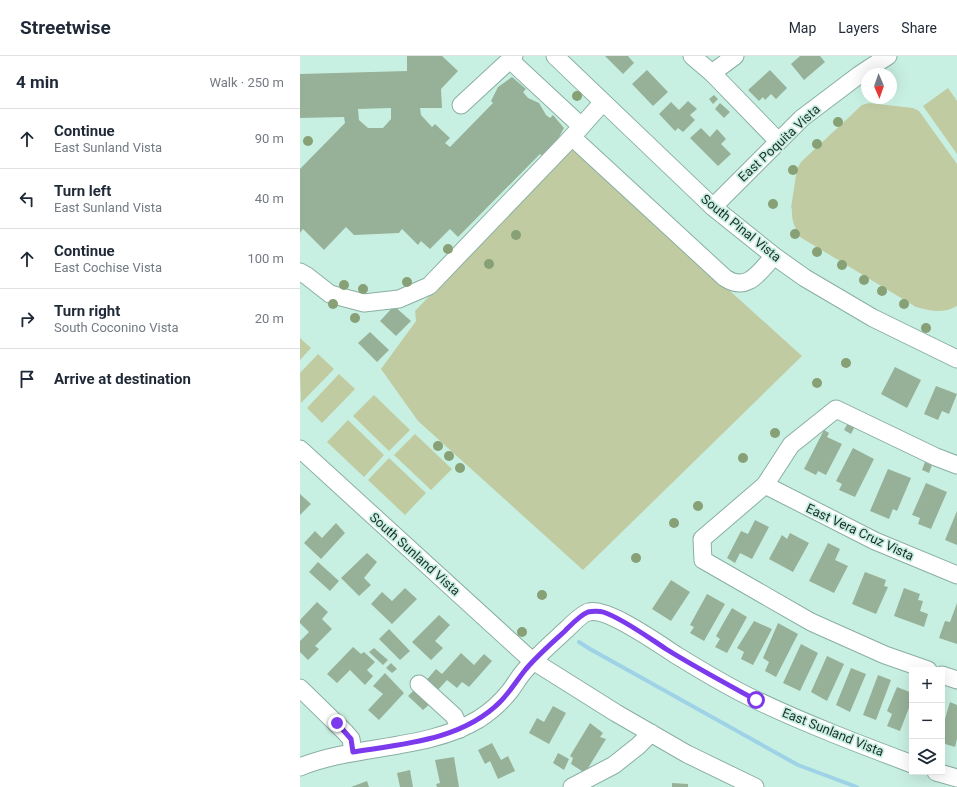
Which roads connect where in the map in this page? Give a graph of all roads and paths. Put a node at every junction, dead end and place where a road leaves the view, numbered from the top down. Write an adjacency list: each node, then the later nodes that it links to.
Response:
1 (555, 56): 7 (street, South Pinal Vista)
2 (692, 56): 6 (street)
3 (735, 56): 6 (street)
4 (888, 56): 10 (street, East Poquita Vista)
5 (512, 58): 8 (street); 9 (street)
6 (712, 73): 10 (street)
7 (604, 102): 9 (street); 11 (street, South Pinal Vista)
8 (461, 106)
9 (576, 132): 12 (street); 13 (street)
10 (778, 141): 11 (street, East Poquita Vista)
11 (713, 207): 12 (street, South Pinal Vista)
12 (774, 256): 14 (street, South Pinal Vista)
13 (300, 272)
14 (957, 359)
15 (300, 449): 19 (street, South Sunland Vista)
16 (957, 465): 17 (street)
17 (765, 485): 18 (street, East Vera Cruz Vista); 20 (street)
18 (957, 575)
19 (531, 660): 25 (street, East Sunland Vista); 26 (street); 28 (street, East Sunland Vista)
20 (919, 667)
21 (945, 676): 22 (street)
22 (957, 680)
23 (419, 684): 25 (street)
24 (300, 688): 27 (street)
25 (460, 729): 27 (street, East Sunland Vista)
26 (651, 733): 32 (street); 33 (street)
27 (353, 752): 29 (street, East Sunland Vista)
28 (909, 763)
29 (300, 767)
30 (945, 775): 31 (street)
31 (957, 778)
32 (749, 786)
33 (572, 787)

